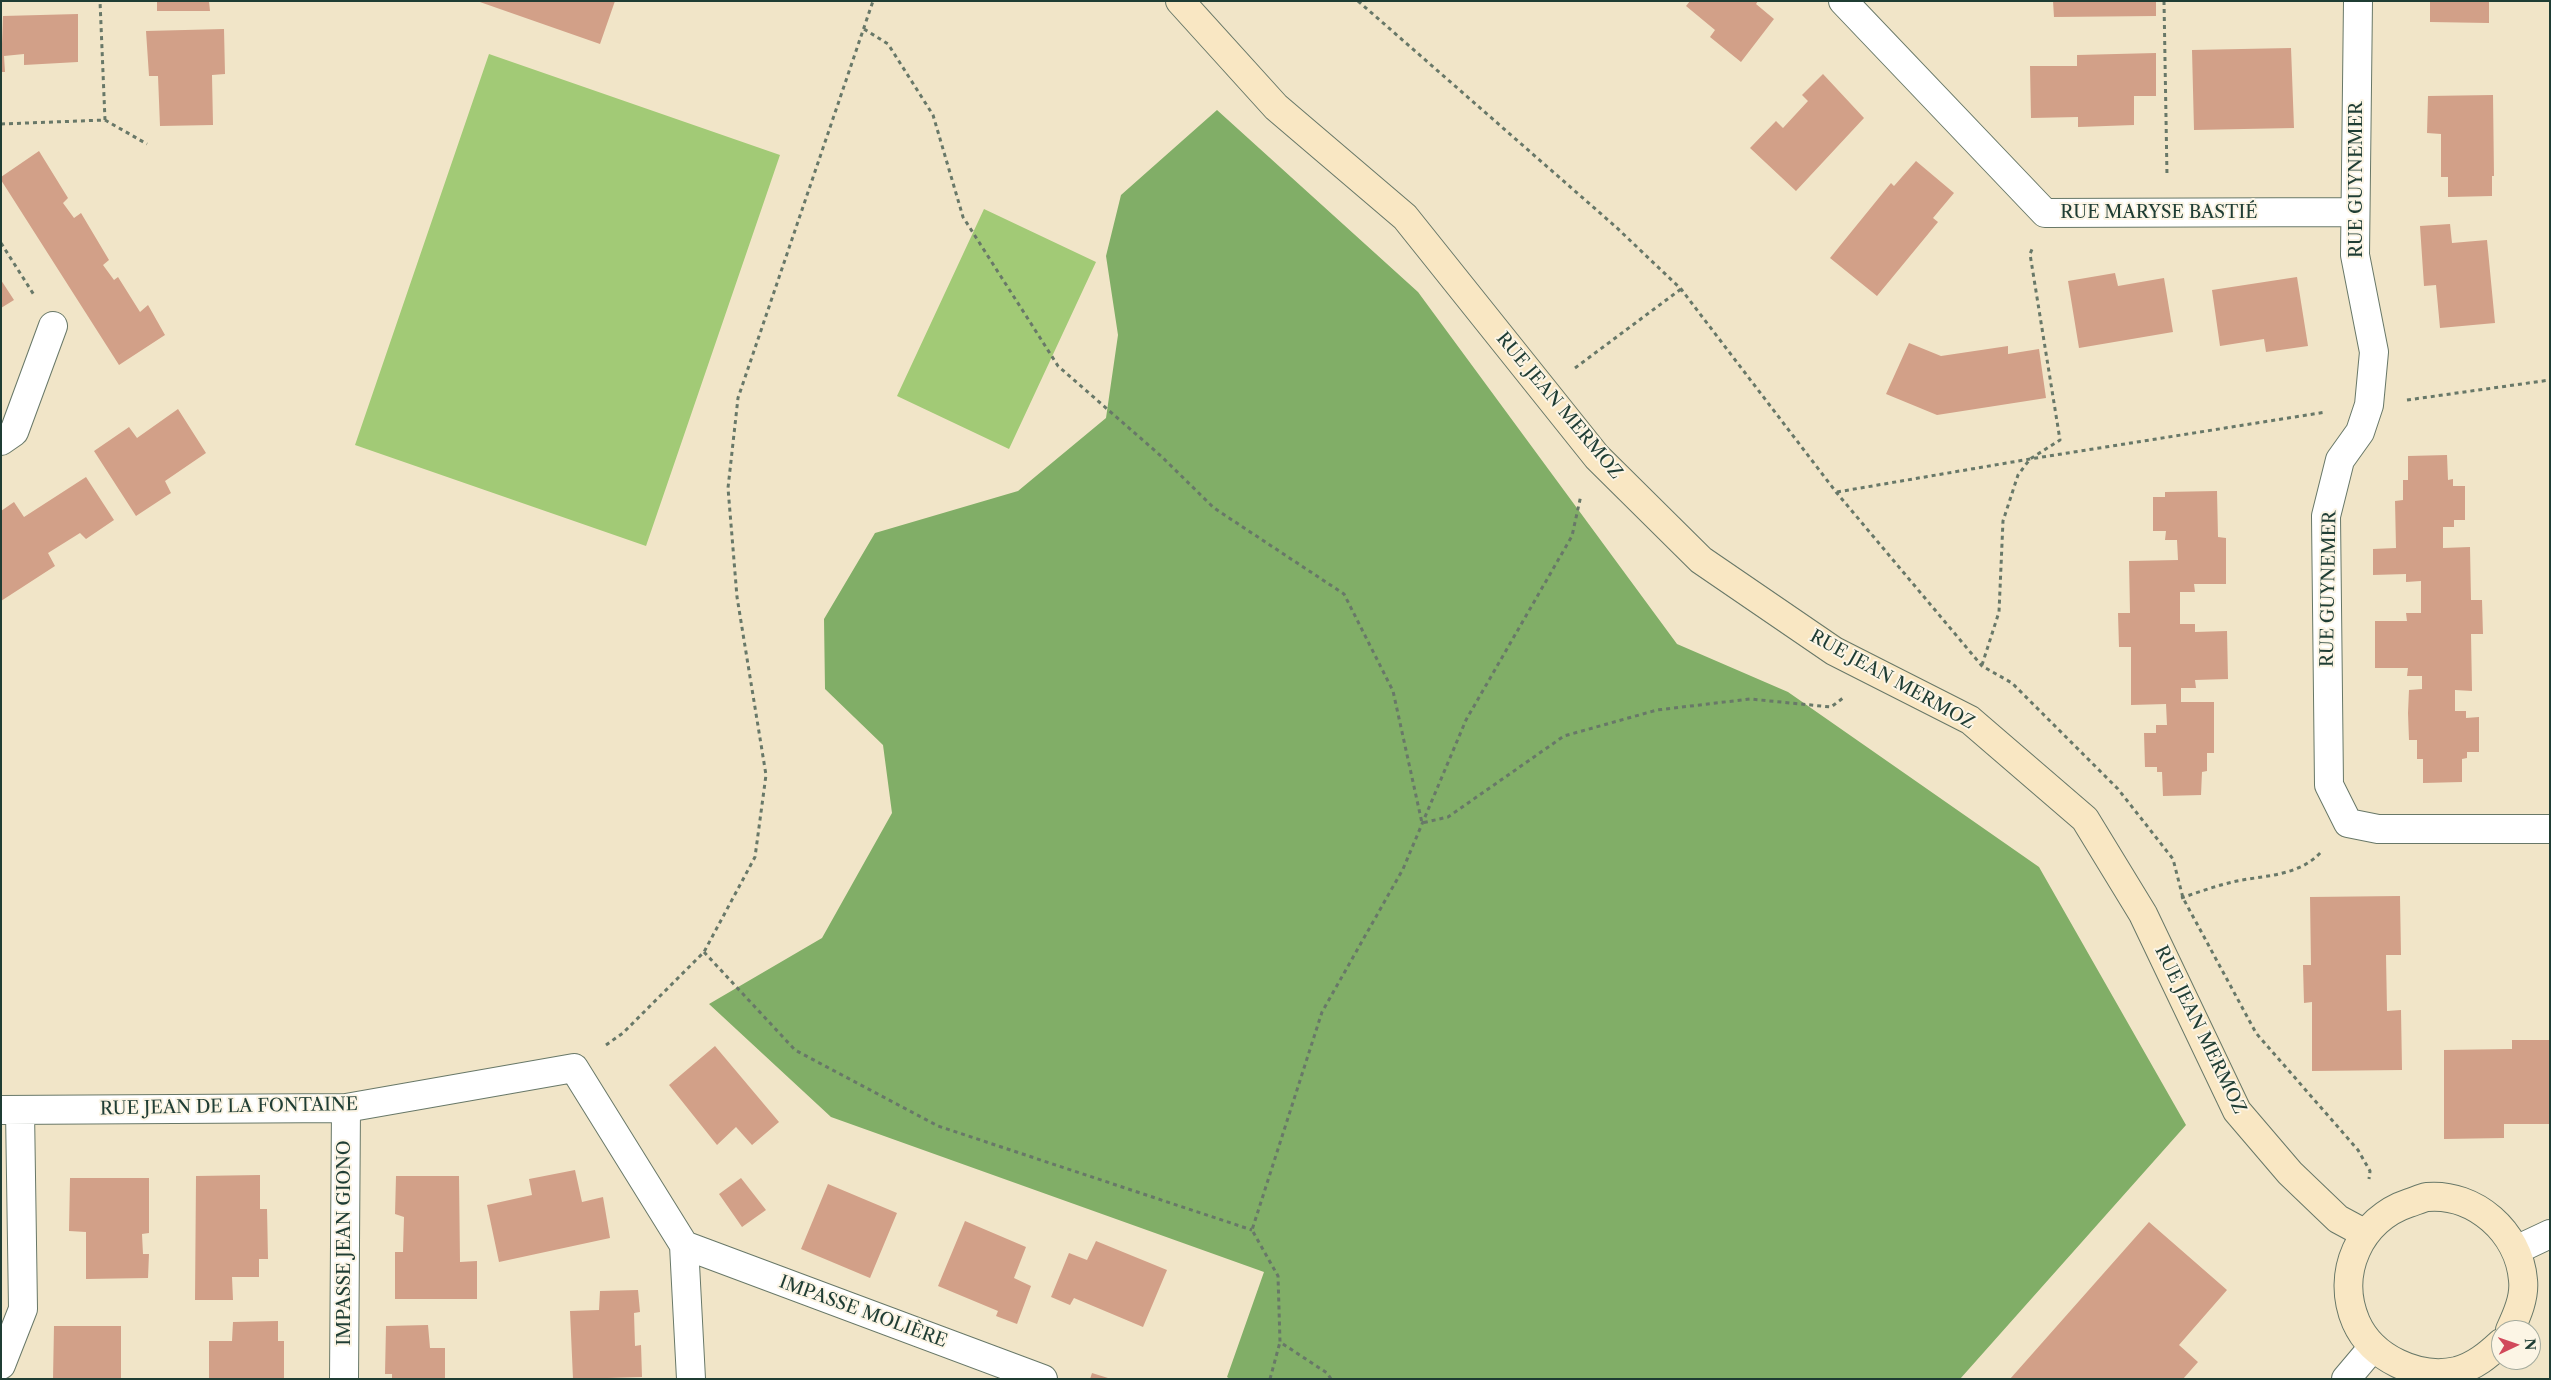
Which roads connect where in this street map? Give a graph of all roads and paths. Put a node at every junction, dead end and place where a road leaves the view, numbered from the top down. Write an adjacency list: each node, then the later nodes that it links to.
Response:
1 (100, 1): 9 (path)
2 (873, 1): 8 (path)
3 (1180, 1): 19 (street, RUE JEAN MERMOZ)
4 (1358, 1): 16 (path)
5 (1843, 1): 14 (street, RUE MARYSE BASTIÉ)
6 (2164, 1): 12 (path)
7 (2358, 1): 13 (street, RUE GUYNEMER)
8 (864, 29): 27 (path); 32 (path)
9 (105, 120): 10 (path); 11 (path)
10 (1, 124)
11 (147, 144)
12 (2168, 212): 13 (street, RUE MARYSE BASTIÉ); 14 (street, RUE MARYSE BASTIÉ)
13 (2355, 212): 20 (street, RUE GUYNEMER)
14 (2045, 213): 23 (path)
15 (1, 243): 17 (path)
16 (1681, 289): 19 (path); 24 (path)
17 (53, 326): 21 (street)
18 (2550, 380): 20 (path)
19 (1544, 391): 22 (street, RUE JEAN MERMOZ)
20 (2370, 406): 23 (path); 28 (street, RUE GUYNEMER)
21 (1, 441)
22 (1597, 457): 25 (street, RUE JEAN MERMOZ); 27 (path)
23 (2030, 458): 24 (path); 26 (path)
24 (1836, 492): 26 (path)
25 (1856, 662): 27 (path); 31 (street, RUE JEAN MERMOZ)
26 (1982, 666): 30 (path)
27 (1422, 823): 36 (path)
28 (2348, 823): 29 (street); 30 (path)
29 (2550, 829)
30 (2183, 898): 31 (path); 37 (path)
31 (2143, 914): 37 (street, RUE JEAN MERMOZ)
32 (704, 952): 33 (path); 36 (path)
33 (574, 1068): 34 (street, RUE JEAN DE LA FONTAINE); 39 (street)
34 (346, 1108): 35 (street, RUE JEAN DE LA FONTAINE); 46 (street, IMPASSE JEAN GIONO)
35 (11, 1110): 45 (street)
36 (1252, 1230): 42 (path)
37 (2364, 1233): 40 (street); 43 (street)
38 (2550, 1234): 40 (street)
39 (684, 1245): 47 (street); 48 (street, IMPASSE MOLIÈRE)
40 (2516, 1250): 41 (street)
41 (2515, 1320)
42 (1280, 1342): 49 (path); 50 (path)
43 (2373, 1347): 44 (street); 51 (street)
44 (2491, 1360)
45 (1, 1365)
46 (344, 1379)
47 (691, 1379)
48 (1043, 1379)
49 (1270, 1379)
50 (1331, 1379)
51 (2346, 1379)

